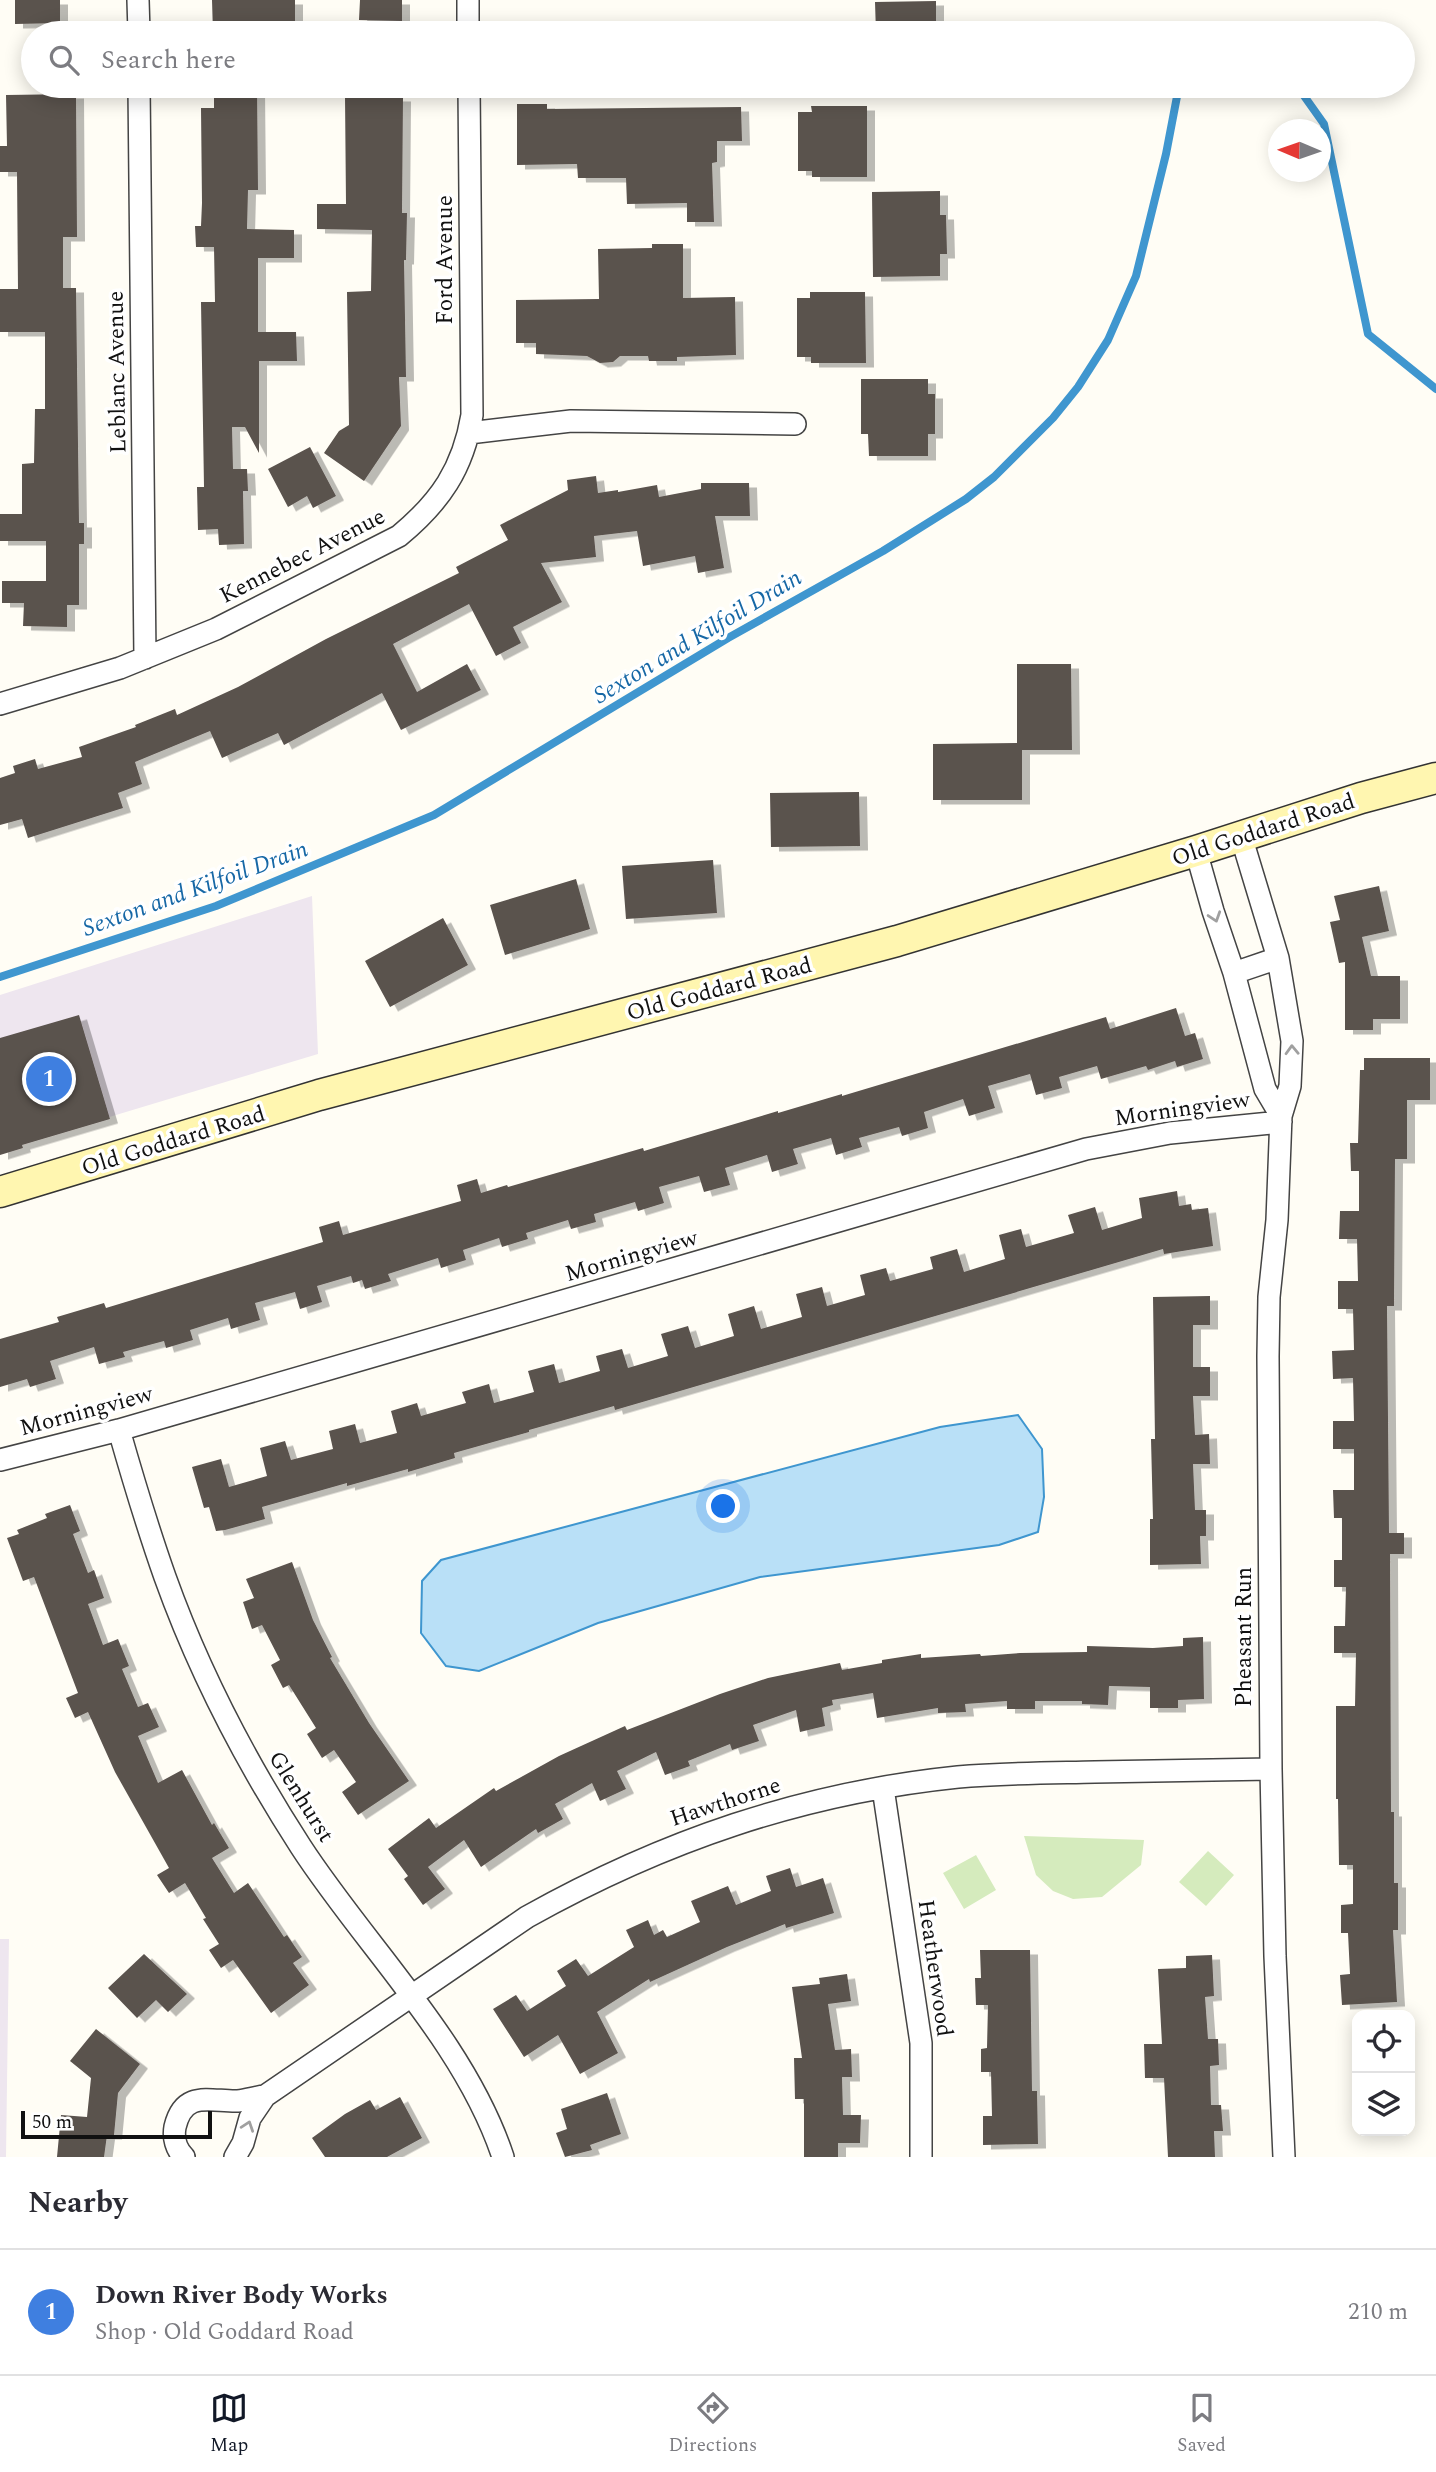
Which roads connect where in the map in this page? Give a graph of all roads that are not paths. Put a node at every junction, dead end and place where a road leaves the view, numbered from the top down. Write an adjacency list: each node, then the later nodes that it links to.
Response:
1 (138, 0): 3 (street)
2 (468, 0): 4 (street)
3 (139, 21)
4 (468, 21)
5 (139, 98): 9 (street, Leblanc Avenue)
6 (469, 98): 8 (street, Ford Avenue)
7 (795, 424): 8 (street)
8 (469, 433): 9 (street, Kennebec Avenue)
9 (145, 658): 10 (street, Kennebec Avenue)
10 (0, 704)
11 (1436, 778): 12 (street, Old Goddard Road)
12 (1241, 836): 13 (street, Old Goddard Road); 14 (street, Pheasant Run)
13 (1196, 851): 15 (street, one-way to 15); 17 (street, Old Goddard Road)
14 (1278, 958): 15 (street); 16 (street, Pheasant Run, one-way to 14)
15 (1234, 973): 16 (street)
16 (1281, 1119): 18 (street, Morningview); 20 (street, Pheasant Run)
17 (0, 1192)
18 (119, 1430): 19 (street, Morningview); 22 (street, Glenhurst)
19 (0, 1461)
20 (1270, 1769): 21 (street, Hawthorne); 28 (street, Pheasant Run)
21 (883, 1788): 22 (street, Hawthorne); 27 (street, Heatherwood)
22 (410, 1996): 23 (street, Hawthorne); 26 (street, Glenhurst)
23 (265, 2096): 24 (street, Hawthorne); 25 (street, Hawthorne, one-way to 23)
24 (184, 2157)
25 (235, 2157)
26 (503, 2157)
27 (921, 2157)
28 (1284, 2157)

